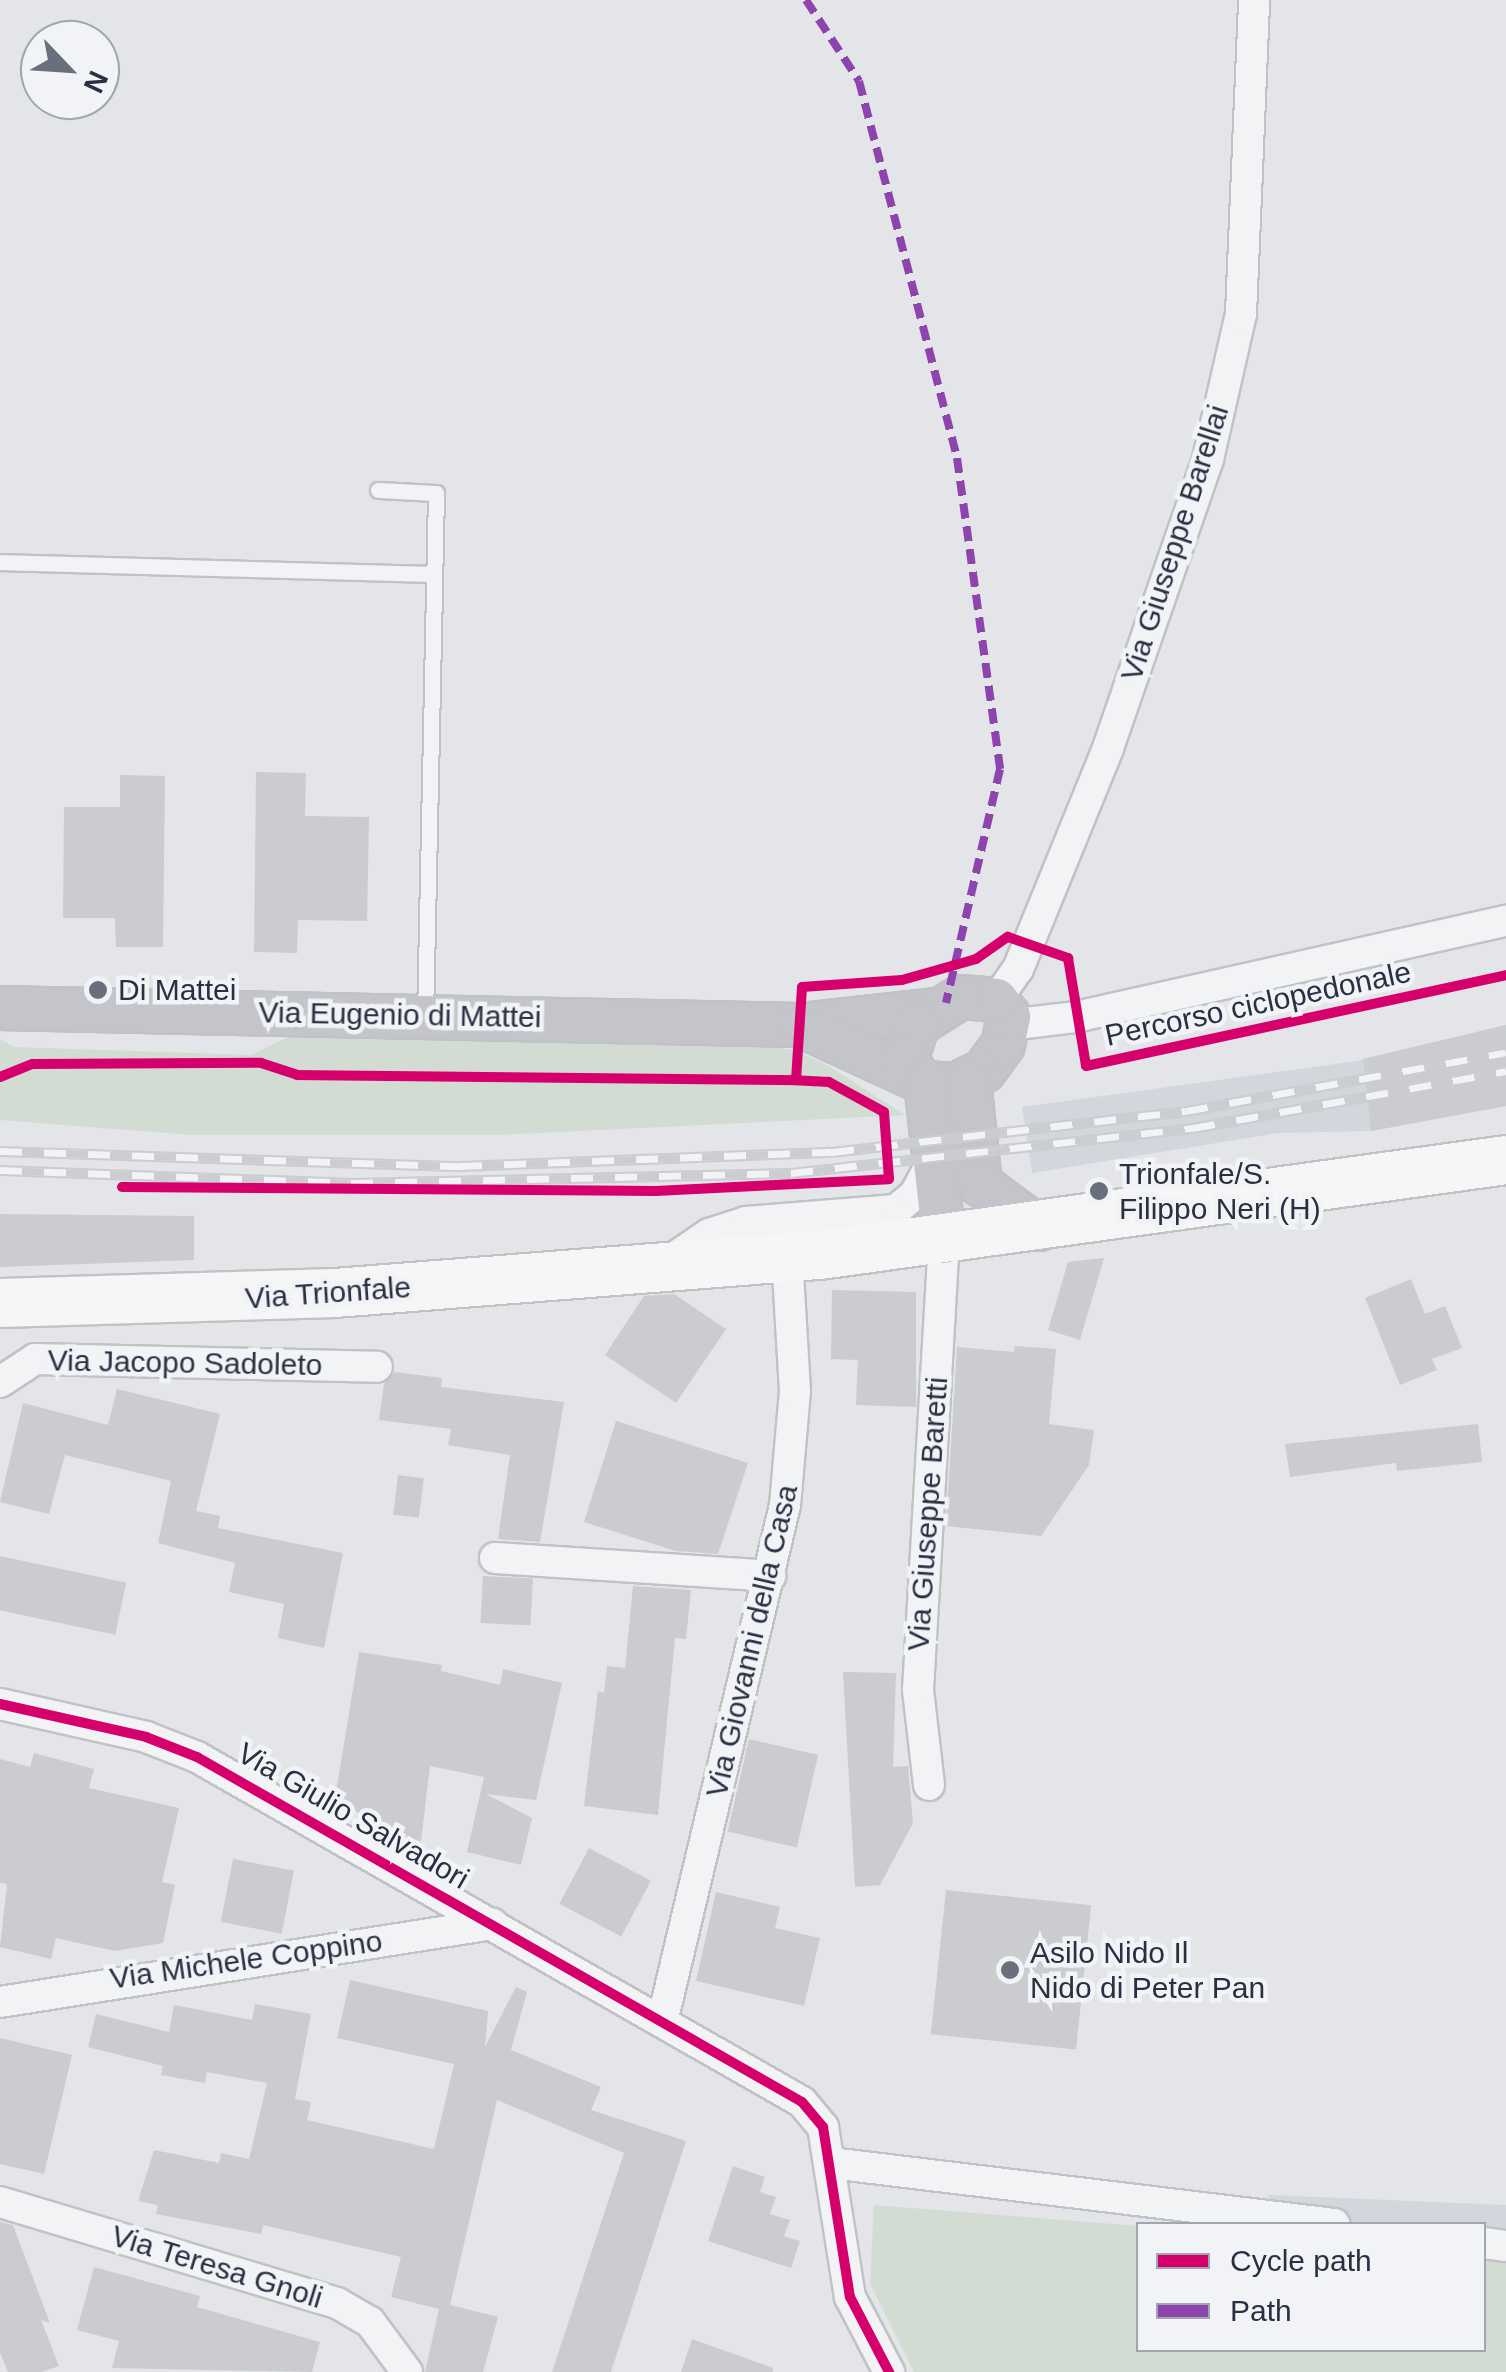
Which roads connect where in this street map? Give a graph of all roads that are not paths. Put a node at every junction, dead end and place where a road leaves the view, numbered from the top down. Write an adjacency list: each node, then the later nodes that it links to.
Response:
1 (1254, 0): 8 (street, Via Giuseppe Barellai)
2 (378, 490): 4 (lane)
3 (0, 562): 4 (lane)
4 (434, 574): 9 (lane)
5 (1506, 921): 8 (street)
6 (0, 1008): 9 (street, Via Eugenio di Mattei)
7 (934, 1010): 8 (street); 10 (street, Via Eugenio di Mattei); 12 (street)
8 (1003, 1012): 11 (street)
9 (424, 1016): 10 (street, Via Eugenio di Mattei)
10 (800, 1025): 12 (street, Via Eugenio di Mattei)
11 (969, 1080): 12 (street); 15 (street)
12 (923, 1081): 14 (street)
13 (1506, 1160): 15 (main road, Via Trionfale)
14 (931, 1164): 16 (street); 18 (street)
15 (1040, 1229): 16 (main road, Via Trionfale)
16 (944, 1242): 17 (main road, Via Trionfale); 25 (street, Via Giuseppe Baretti)
17 (786, 1258): 18 (main road, Via Trionfale); 23 (street, Via Giovanni della Casa)
18 (656, 1270): 19 (main road, Via Trionfale)
19 (0, 1303)
20 (377, 1367): 21 (street, Via Jacopo Sadoleto)
21 (0, 1382)
22 (495, 1558): 23 (street)
23 (770, 1576): 28 (street, Via Giovanni della Casa)
24 (0, 1704): 26 (street, Via Giulio Salvadori)
25 (929, 1785)
26 (493, 1924): 27 (street, Via Michele Coppino); 28 (street, Via Giulio Salvadori)
27 (0, 2002)
28 (663, 2018): 29 (street, Via Giulio Salvadori)
29 (831, 2163): 31 (street); 33 (street, Via Giulio Salvadori)
30 (0, 2202): 32 (street, Via Teresa Gnoli)
31 (1318, 2222)
32 (407, 2372)
33 (889, 2372)

